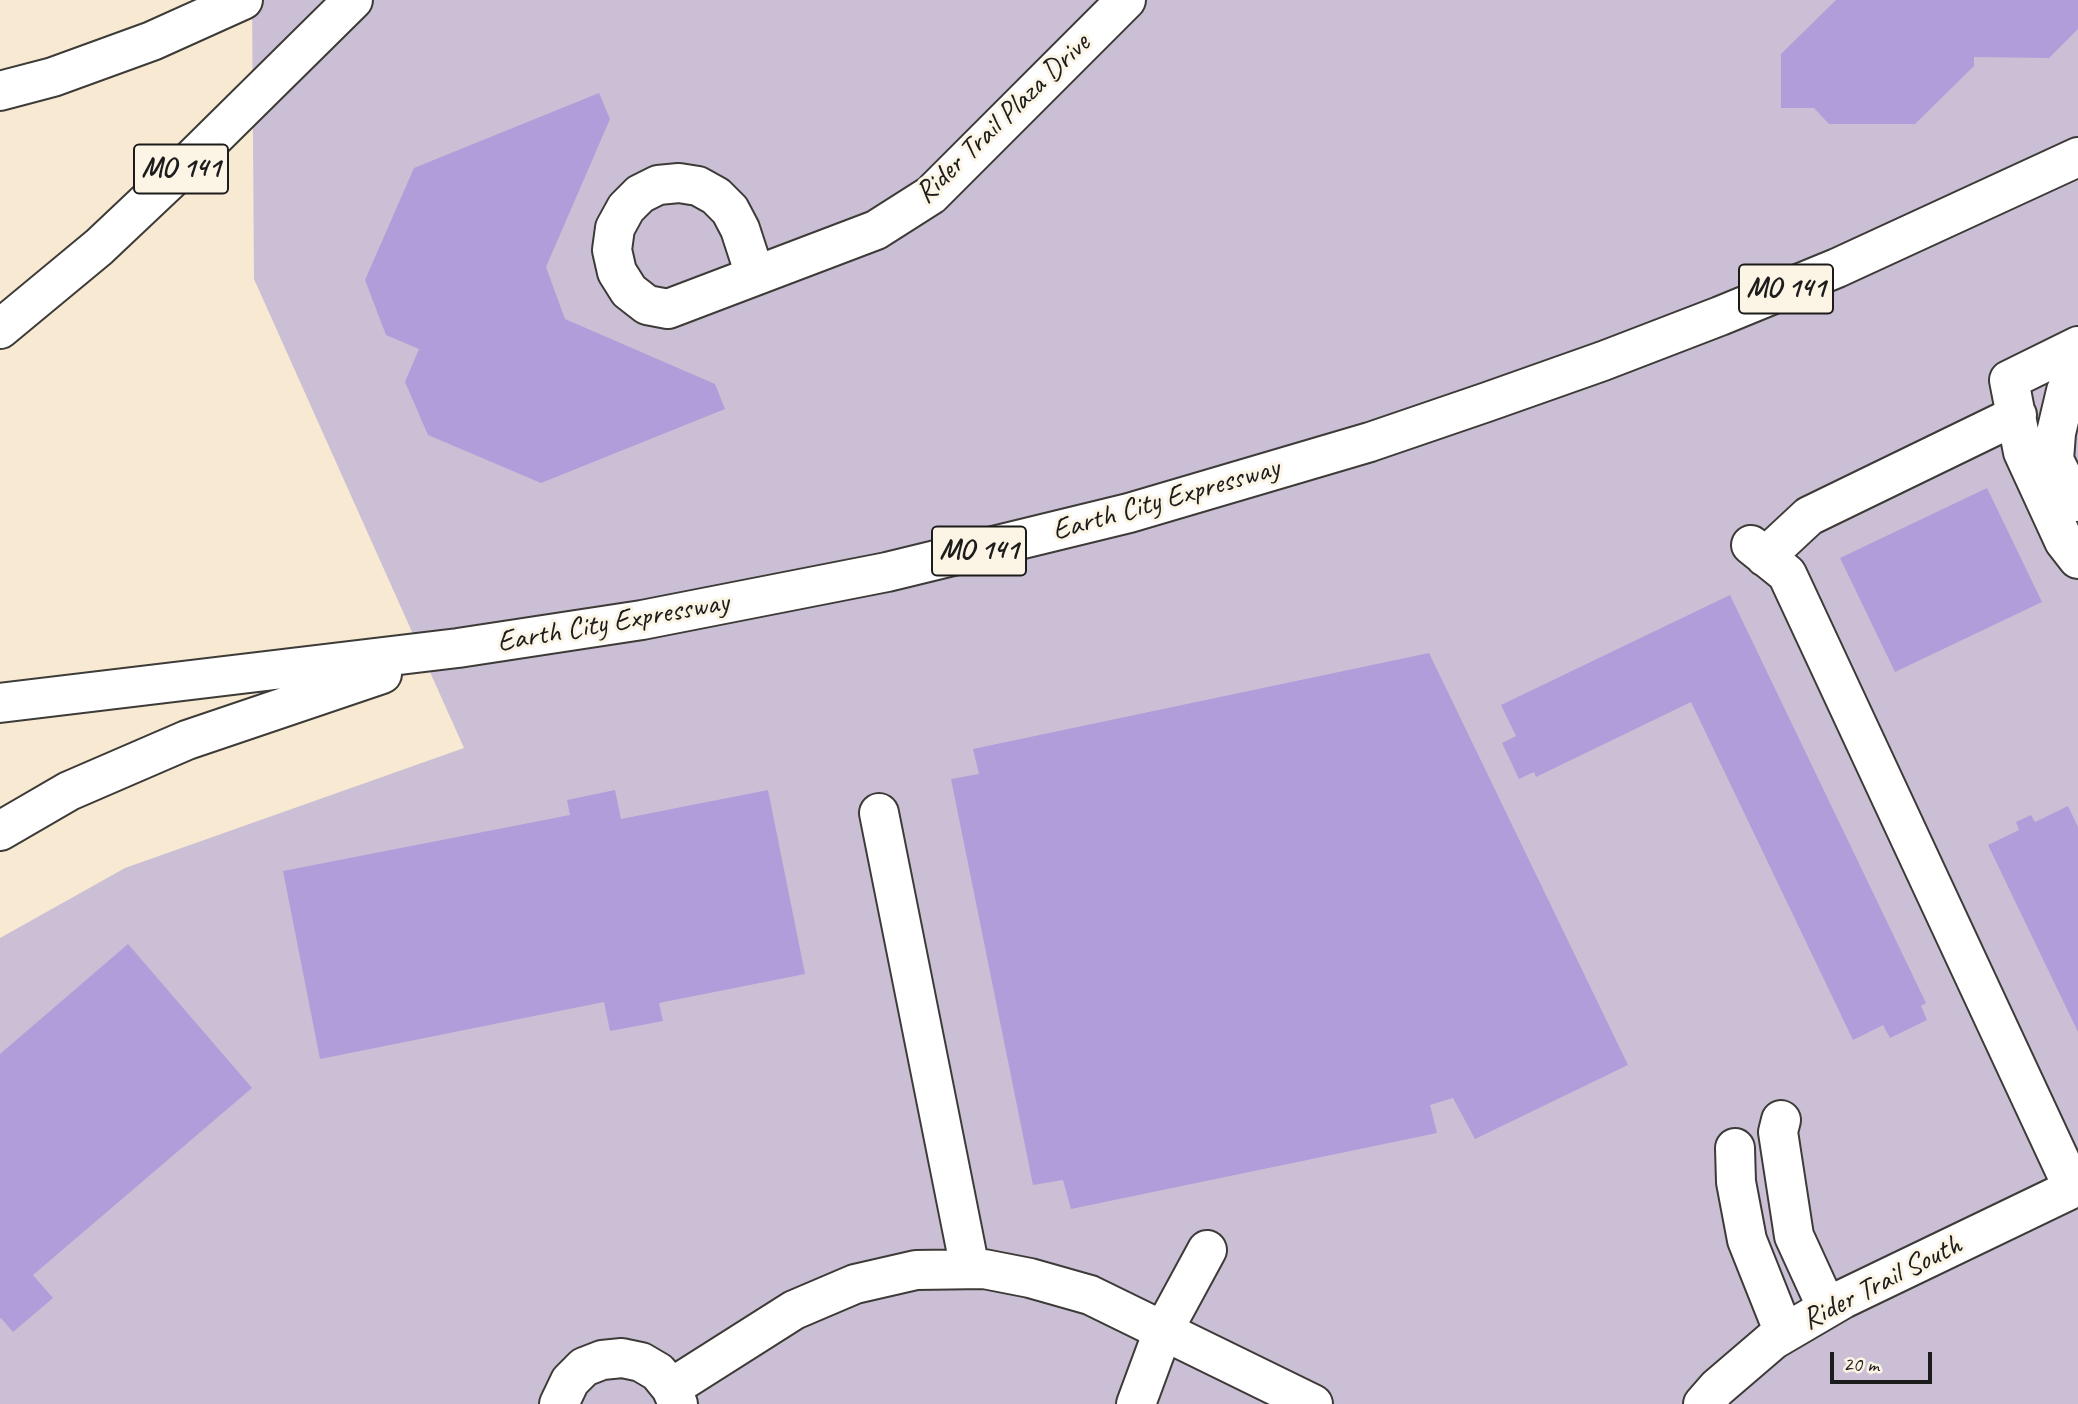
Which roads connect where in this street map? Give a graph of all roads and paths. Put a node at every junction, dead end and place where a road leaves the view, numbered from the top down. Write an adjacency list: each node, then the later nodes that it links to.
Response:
1 (243, 0): 4 (main road)
2 (353, 0): 7 (main road, MO 141)
3 (1126, 0): 6 (main road, Rider Trail Plaza Drive)
4 (0, 91)
5 (2078, 157): 13 (main road, Earth City Expressway / MO 141)
6 (755, 275)
7 (0, 328)
8 (2078, 346): 10 (main road)
9 (2078, 366): 11 (main road)
10 (2017, 415): 12 (main road); 19 (main road)
11 (2078, 508)
12 (2078, 559)
13 (458, 648): 14 (main road, Earth City Expressway / MO 141); 16 (main road)
14 (0, 703)
15 (879, 813): 21 (main road)
16 (0, 831)
17 (1781, 1120): 22 (main road)
18 (1735, 1148): 24 (main road)
19 (2076, 1187): 22 (main road, Rider Trail South)
20 (1207, 1250): 23 (main road)
21 (970, 1269): 23 (main road); 25 (main road)
22 (1828, 1308): 24 (main road, Rider Trail South)
23 (1163, 1331): 27 (main road); 28 (main road)
24 (1784, 1334): 29 (main road, Rider Trail South)
25 (675, 1396): 26 (main road)
26 (559, 1404)
27 (1136, 1404)
28 (1312, 1404)
29 (1703, 1404)

